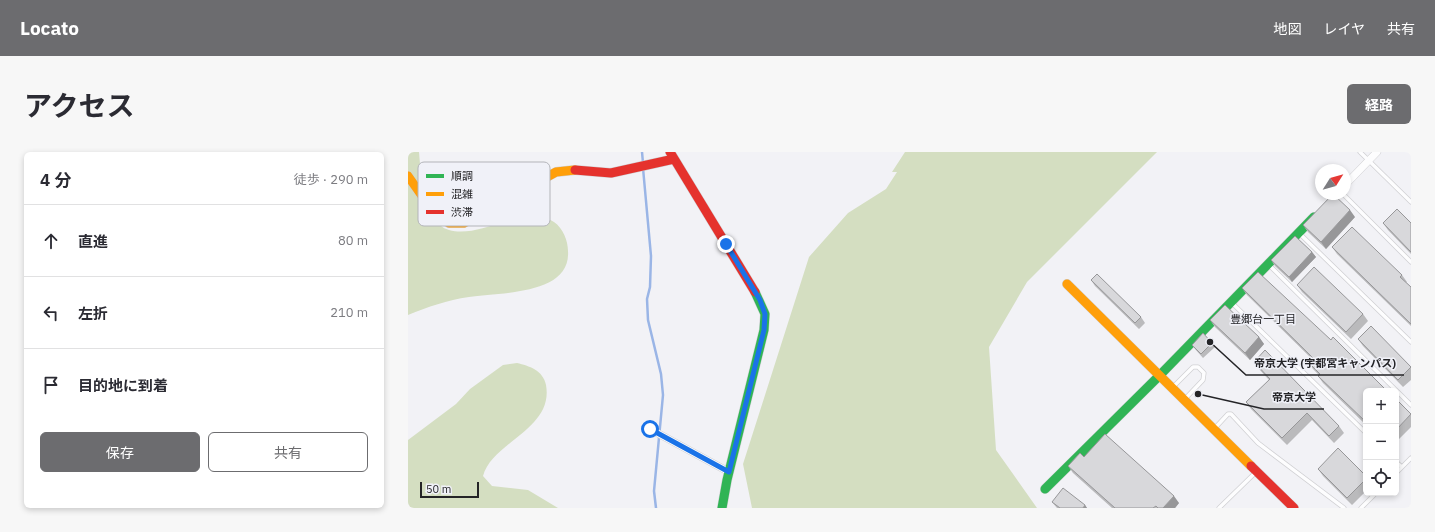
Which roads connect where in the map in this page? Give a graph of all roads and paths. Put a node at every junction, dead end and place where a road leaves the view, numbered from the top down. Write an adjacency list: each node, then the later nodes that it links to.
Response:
1 (1360, 152): 4 (lane)
2 (1377, 152): 4 (street)
3 (672, 156): 5 (street); 30 (street)
4 (1369, 160): 7 (street); 10 (lane)
5 (550, 175)
6 (408, 176): 8 (street)
7 (1351, 179)
8 (418, 190)
9 (1349, 200): 13 (lane)
10 (1411, 202)
11 (1320, 211): 12 (street)
12 (1298, 233): 14 (street); 17 (lane)
13 (1411, 262)
14 (1268, 264): 16 (street); 21 (lane)
15 (1068, 284): 18 (street)
16 (1231, 302): 18 (street); 24 (lane)
17 (1411, 342)
18 (1160, 375): 19 (street); 31 (street)
19 (1172, 388): 20 (street); 20 (lane)
20 (1184, 400): 23 (street)
21 (1411, 405)
22 (650, 429): 30 (street)
23 (1214, 429): 29 (street); 36 (lane)
24 (1363, 430)
25 (1411, 458): 27 (lane)
26 (1399, 464): 27 (lane)
27 (1402, 467): 28 (lane)
28 (1399, 470)
29 (1256, 471): 34 (lane); 35 (street)
30 (729, 472): 33 (street)
31 (1046, 489)
32 (1373, 496): 37 (lane)
33 (722, 508)
34 (1219, 508)
35 (1294, 508)
36 (1344, 508)
37 (1361, 508)

